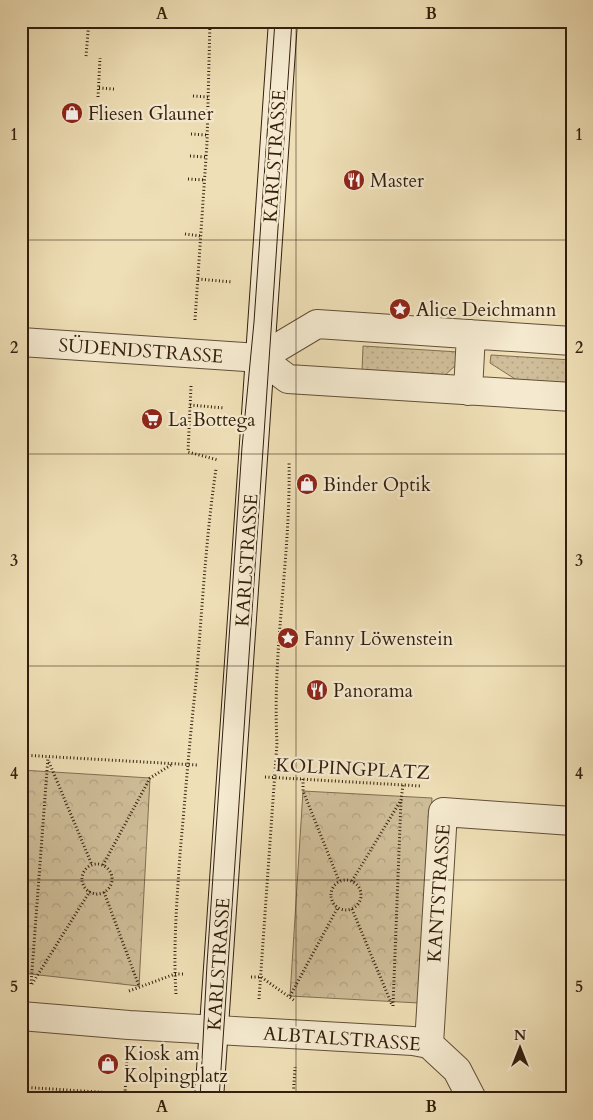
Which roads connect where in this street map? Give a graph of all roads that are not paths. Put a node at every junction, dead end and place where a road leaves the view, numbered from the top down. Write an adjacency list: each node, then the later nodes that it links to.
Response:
1 (283, 21): 5 (street, KARLSTRASSE)
2 (471, 334): 3 (street); 5 (street); 6 (street)
3 (572, 341)
4 (21, 342): 5 (street, SÜDENDSTRASSE)
5 (260, 358): 6 (street); 10 (street, KARLSTRASSE)
6 (468, 391): 7 (street)
7 (572, 397)
8 (572, 821): 11 (street, KANTSTRASSE)
9 (21, 1016): 10 (street, ALBTALSTRASSE)
10 (213, 1030): 11 (street, ALBTALSTRASSE); 12 (street, KARLSTRASSE)
11 (429, 1044): 13 (street, ALBTALSTRASSE)
12 (209, 1099)
13 (472, 1099)

